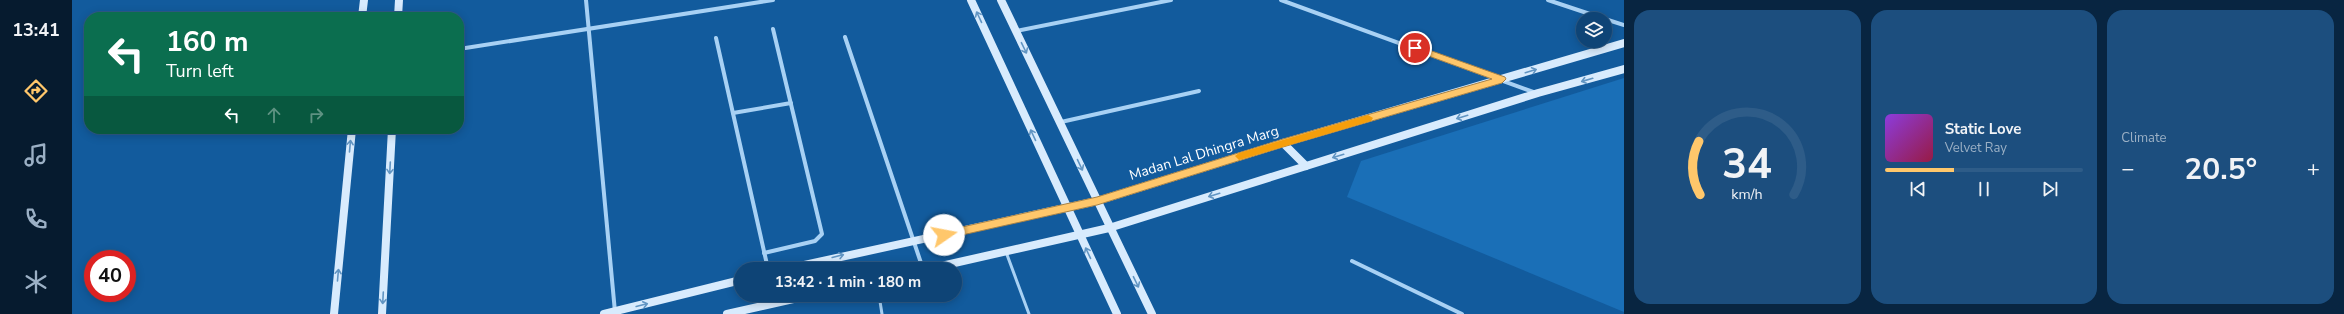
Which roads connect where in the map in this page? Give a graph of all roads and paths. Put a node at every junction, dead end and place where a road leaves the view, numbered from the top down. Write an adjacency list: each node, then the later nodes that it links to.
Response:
1 (364, 0): 10 (street)
2 (398, 0): 11 (street)
3 (586, 0): 15 (street)
4 (773, 0): 15 (street)
5 (971, 0): 34 (street, one-way to 5)
6 (1001, 0): 17 (street)
7 (1171, 0): 17 (street)
8 (1281, 0): 23 (street)
9 (1548, 0): 12 (street)
10 (363, 12)
11 (398, 12)
12 (1584, 12)
13 (1612, 22): 14 (street)
14 (1624, 26)
15 (588, 29): 21 (street); 48 (street)
16 (774, 29): 26 (street)
17 (1016, 31): 28 (street, one-way to 28)
18 (845, 37): 37 (street)
19 (716, 38): 27 (street)
20 (1624, 43): 23 (street, Madan Lal Dhingra Marg, one-way to 20)
21 (464, 48)
22 (1624, 69): 25 (street, one-way to 25)
23 (1502, 79): 25 (street); 31 (street, Madan Lal Dhingra Marg)
24 (1199, 91): 28 (street)
25 (1538, 93): 32 (street, one-way to 32)
26 (791, 103): 27 (street); 39 (street)
27 (733, 113): 39 (street)
28 (1061, 122): 33 (street, one-way to 33)
29 (352, 134): 49 (street, one-way to 29)
30 (392, 134): 50 (street, one-way to 50)
31 (1283, 143): 32 (street); 33 (street, Madan Lal Dhingra Marg)
32 (1306, 166): 35 (street, one-way to 35)
33 (1097, 201): 34 (street, Madan Lal Dhingra Marg); 35 (street)
34 (1067, 208): 36 (street); 37 (street, Madan Lal Dhingra Marg)
35 (1110, 228): 36 (street); 56 (street, one-way to 56)
36 (1079, 234): 38 (street); 55 (street, one-way to 36)
37 (913, 242): 42 (street, Madan Lal Dhingra Marg, one-way to 37); 43 (street)
38 (1006, 251): 44 (street); 54 (lane)
39 (764, 253): 41 (street)
40 (1352, 261): 57 (street)
41 (766, 262)
42 (815, 262)
43 (920, 262)
44 (958, 262)
45 (734, 282): 48 (street, one-way to 45)
46 (765, 302): 52 (street)
47 (880, 302): 53 (lane)
48 (615, 313): 51 (street)
49 (334, 314)
50 (382, 314)
51 (604, 314)
52 (727, 314)
53 (882, 314)
54 (1029, 314)
55 (1116, 314)
56 (1152, 314)
57 (1462, 314)

